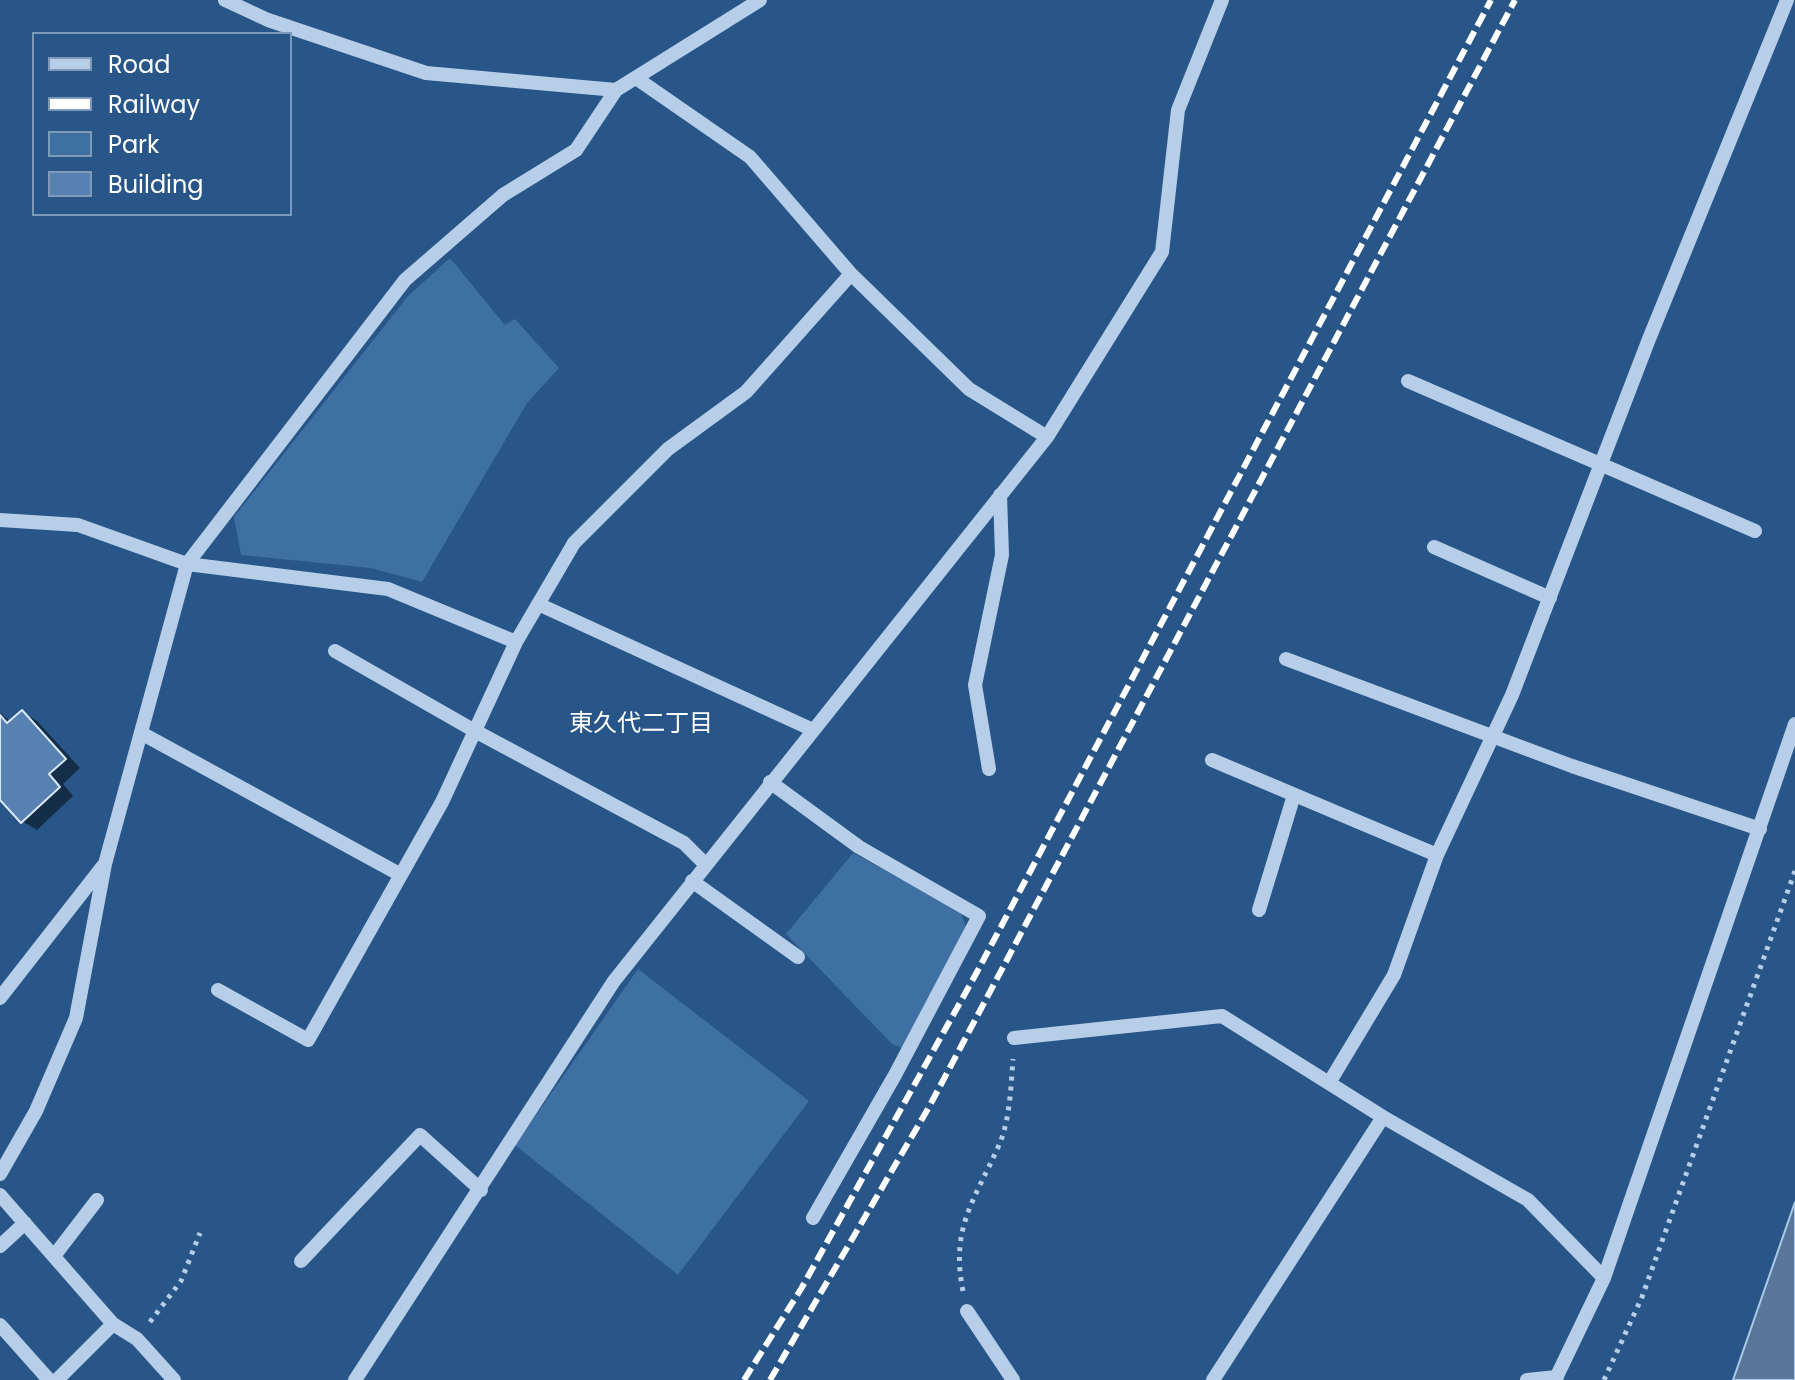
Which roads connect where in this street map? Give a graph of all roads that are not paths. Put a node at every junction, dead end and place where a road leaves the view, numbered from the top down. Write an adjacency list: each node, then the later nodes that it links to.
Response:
1 (225, 0): 6 (street)
2 (760, 0): 5 (street)
3 (1222, 0): 9 (street)
4 (1787, 0): 10 (street)
5 (636, 78): 6 (street); 7 (street)
6 (616, 90): 15 (street)
7 (851, 274): 9 (street); 17 (street)
8 (1408, 381): 10 (street)
9 (1047, 437): 11 (street)
10 (1602, 463): 13 (street); 16 (street)
11 (1000, 495): 22 (street); 27 (street)
12 (0, 520): 15 (street)
13 (1755, 531)
14 (1434, 547): 16 (street)
15 (187, 564): 18 (street); 24 (street)
16 (1550, 598): 25 (street)
17 (538, 604): 18 (street); 22 (street)
18 (516, 642): 23 (street)
19 (335, 651): 23 (street)
20 (1286, 659): 25 (street)
21 (1795, 724): 30 (street)
22 (811, 729): 28 (street)
23 (475, 731): 33 (street); 34 (street)
24 (141, 733): 32 (street); 34 (street)
25 (1492, 735): 30 (street); 31 (street)
26 (1212, 760): 29 (street)
27 (989, 769)
28 (770, 782): 33 (street); 47 (street)
29 (1294, 795): 31 (street); 36 (street)
30 (1760, 829): 52 (street)
31 (1437, 855): 41 (street)
32 (105, 864): 39 (street); 43 (street)
33 (705, 864): 35 (street)
34 (401, 875): 38 (street)
35 (692, 881): 37 (street); 44 (street)
36 (1259, 910)
37 (798, 957)
38 (218, 990)
39 (0, 998)
40 (1014, 1038): 41 (street)
41 (1329, 1083): 42 (street)
42 (1383, 1117): 52 (street); 62 (street)
43 (0, 1174)
44 (481, 1190): 51 (street); 56 (street)
45 (0, 1195): 48 (street)
46 (97, 1200): 50 (street)
47 (813, 1218)
48 (25, 1223): 49 (street); 50 (street)
49 (0, 1246)
50 (54, 1256): 54 (street)
51 (301, 1261)
52 (1604, 1278): 57 (street)
53 (967, 1311): 61 (street)
54 (113, 1324): 59 (street); 60 (street)
55 (0, 1325): 58 (street)
56 (361, 1377)
57 (1556, 1378): 63 (street)
58 (49, 1380)
59 (57, 1380)
60 (174, 1380)
61 (1013, 1380)
62 (1213, 1380)
63 (1527, 1380)

